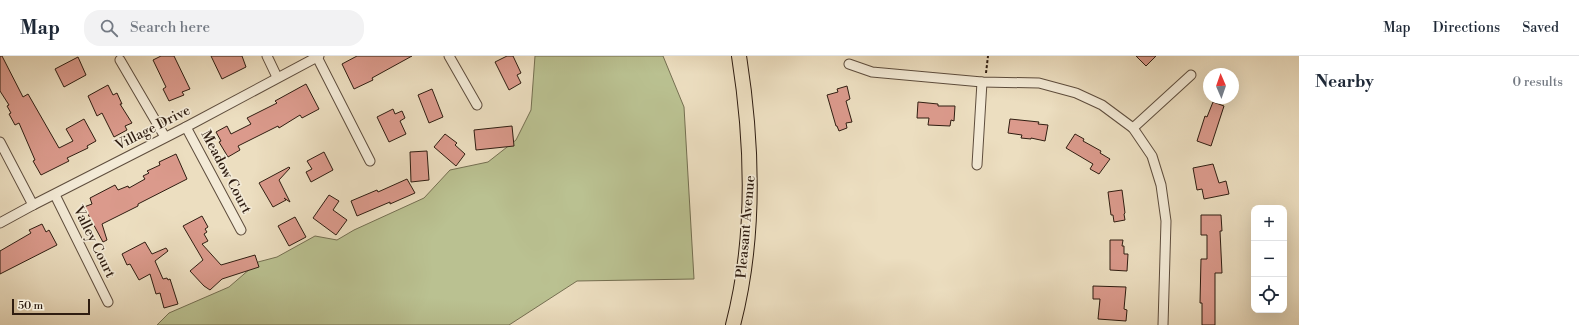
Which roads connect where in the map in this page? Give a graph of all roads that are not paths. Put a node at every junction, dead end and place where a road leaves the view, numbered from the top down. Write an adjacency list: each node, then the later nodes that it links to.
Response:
1 (267, 56): 8 (street)
2 (449, 56): 10 (street)
3 (739, 56): 22 (main road, Pleasant Avenue)
4 (318, 57): 8 (street, Village Drive); 15 (street)
5 (120, 60): 13 (street)
6 (849, 64): 9 (street)
7 (1191, 75): 12 (street)
8 (277, 77): 11 (street, Village Drive)
9 (982, 82): 12 (street); 16 (street)
10 (477, 105)
11 (186, 127): 13 (street, Village Drive); 20 (street, Meadow Court)
12 (1133, 128): 23 (street)
13 (165, 137): 17 (street, Village Drive)
14 (0, 142): 18 (street)
15 (370, 161)
16 (977, 165)
17 (55, 194): 18 (street, Village Drive); 21 (street, Valley Court)
18 (33, 205): 19 (street, Village Drive)
19 (0, 223)
20 (241, 230)
21 (108, 302)
22 (733, 325)
23 (1163, 325)

